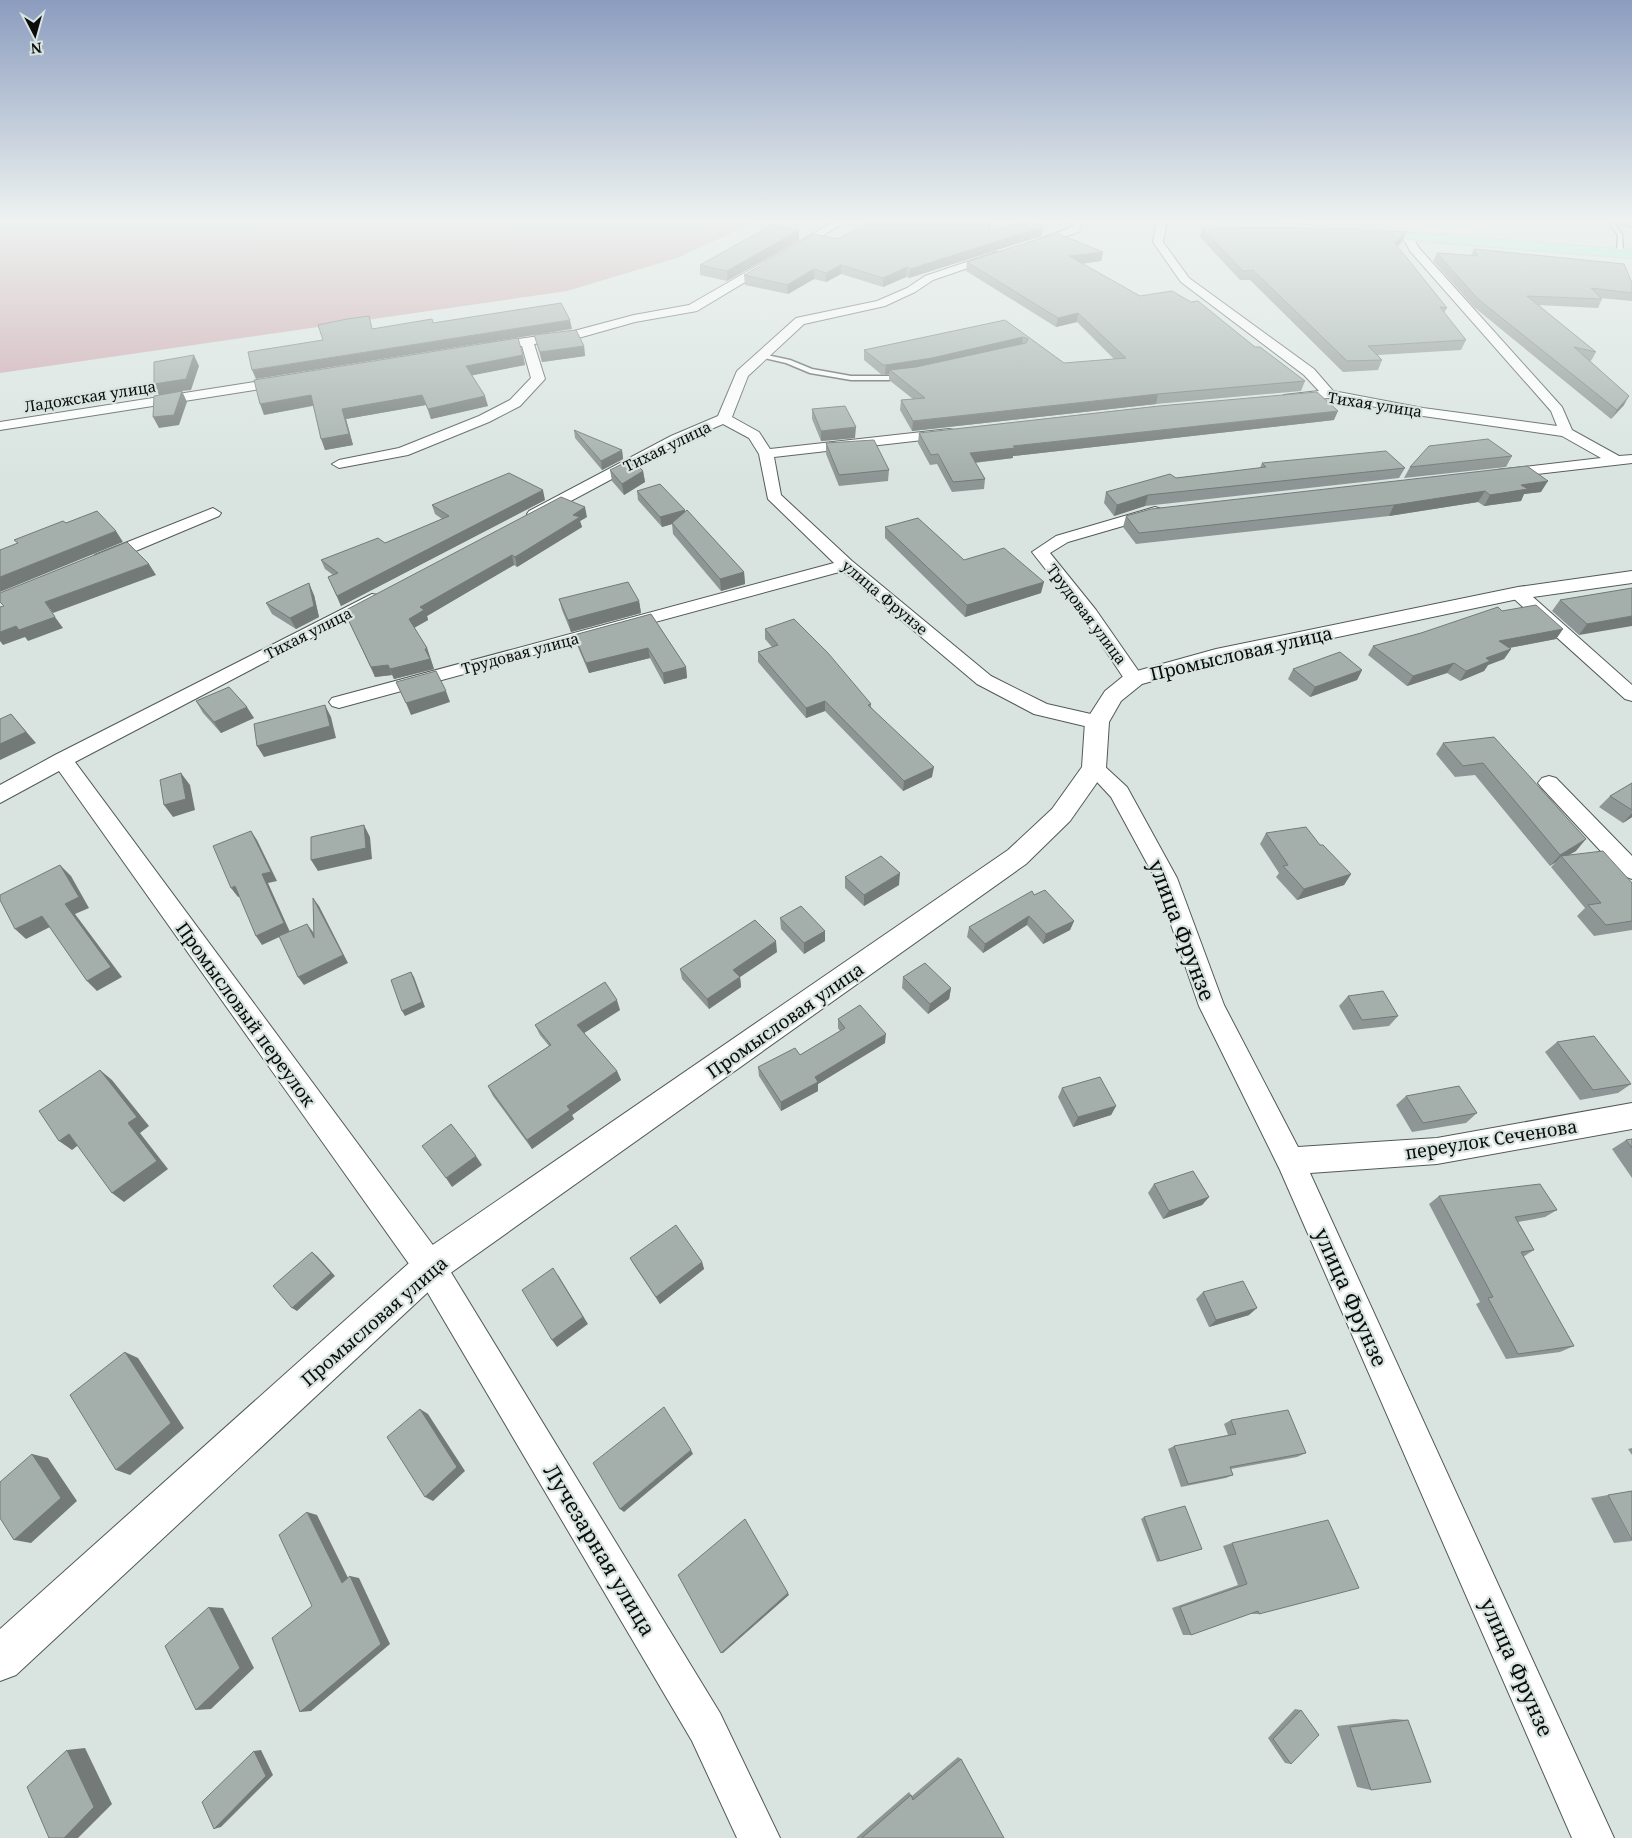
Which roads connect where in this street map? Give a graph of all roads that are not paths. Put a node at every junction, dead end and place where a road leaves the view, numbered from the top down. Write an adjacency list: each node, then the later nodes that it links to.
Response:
1 (695, 307): 5 (street)
2 (869, 307): 7 (street)
3 (1221, 307): 10 (street)
4 (1465, 307): 15 (street)
5 (527, 341): 6 (street); 18 (street)
6 (479, 349)
7 (762, 356): 8 (lane); 12 (street)
8 (908, 374)
9 (297, 379): 13 (street, Ладожская улица)
10 (1329, 394): 11 (street, Тихая улица); 15 (street, Тихая улица)
11 (1271, 400)
12 (724, 419): 16 (street, улица Фрунзе); 22 (street, Тихая улица)
13 (0, 426)
14 (961, 432): 16 (street)
15 (1566, 432): 17 (street, Тихая улица)
16 (766, 454): 24 (street, улица Фрунзе)
17 (1625, 460): 19 (street)
18 (339, 464)
19 (1490, 475)
20 (1175, 510): 28 (street, Трудовая улица)
21 (213, 513): 23 (street)
22 (518, 523)
23 (89, 564)
24 (846, 565): 30 (street, Трудовая улица); 31 (street, улица Фрунзе)
25 (1632, 576): 27 (street, Промысловая улица)
26 (386, 592): 32 (street, Тихая улица)
27 (1518, 593): 28 (street, Промысловая улица); 29 (street)
28 (1134, 679): 31 (street, Промысловая улица)
29 (1632, 695)
30 (339, 702)
31 (1097, 722): 33 (street, Промысловая улица)
32 (62, 760): 35 (street, Тихая улица); 39 (street, Промысловый переулок)
33 (1094, 768): 38 (street, улица Фрунзе); 39 (street, Промысловая улица)
34 (1549, 783): 36 (street)
35 (0, 795)
36 (1632, 870)
37 (1632, 1116): 38 (street, переулок Сеченова)
38 (1290, 1161): 42 (street, улица Фрунзе)
39 (430, 1267): 40 (street, Промысловая улица); 41 (street, Лучезарная улица)
40 (0, 1659)
41 (759, 1838)
42 (1593, 1838)

